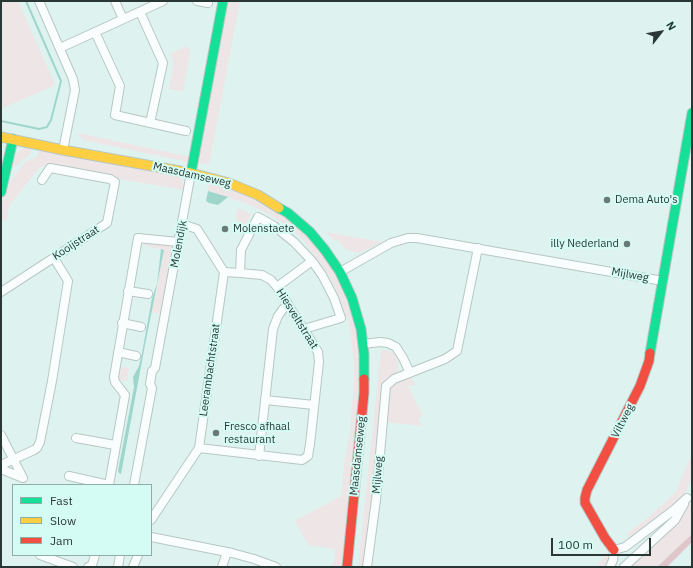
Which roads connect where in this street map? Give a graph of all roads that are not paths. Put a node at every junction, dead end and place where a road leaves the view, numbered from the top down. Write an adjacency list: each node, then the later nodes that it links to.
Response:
1 (39, 1): 10 (street)
2 (115, 1): 8 (street)
3 (163, 1): 7 (street)
4 (197, 1): 6 (street)
5 (223, 1): 17 (street, Molendijk)
6 (208, 3)
7 (140, 12): 8 (street); 12 (street)
8 (123, 19): 9 (street)
9 (95, 32): 10 (street); 12 (street)
10 (60, 48): 16 (street)
11 (692, 114): 28 (street, Mijlweg)
12 (150, 122): 13 (street)
13 (186, 131)
14 (1, 136): 15 (street, Maasdamseweg)
15 (13, 139): 16 (street, Maasdamseweg); 19 (street)
16 (63, 150): 17 (street, Maasdamseweg)
17 (191, 173): 20 (street, Molendijk); 27 (street, Maasdamseweg)
18 (42, 180): 23 (street, Kooijstraat)
19 (1, 192)
20 (182, 224): 21 (street, Molendijk); 25 (street)
21 (178, 242): 30 (street); 54 (street, Molendijk)
22 (478, 248): 27 (street, Mijlweg); 28 (street, Mijlweg); 40 (street, Mijlweg)
23 (54, 258): 31 (street, Kooijstraat); 48 (street)
24 (312, 261): 26 (street); 29 (street); 36 (street)
25 (224, 272): 26 (street, Hiesveltstraat); 46 (street, Leerambachtstraat)
26 (240, 272): 29 (street, Hiesveltstraat)
27 (340, 272): 37 (street, Maasdamseweg)
28 (663, 281): 57 (street, Viltweg)
29 (277, 287): 33 (street, Hiesveltstraat)
30 (128, 291): 32 (street); 34 (street)
31 (1, 292)
32 (148, 294)
33 (288, 305): 36 (street, Hiesveltstraat); 41 (street)
34 (122, 323): 35 (street); 38 (street)
35 (141, 327)
36 (304, 329): 42 (street, Hiesveltstraat)
37 (363, 344): 40 (street); 69 (street, Maasdamseweg)
38 (118, 352): 39 (street); 45 (street)
39 (136, 356)
40 (410, 373): 70 (street, Mijlweg)
41 (265, 400): 42 (street); 47 (street)
42 (314, 405): 47 (street, Hiesveltstraat)
43 (1, 436): 48 (street)
44 (76, 438): 45 (street)
45 (115, 445): 53 (street)
46 (199, 448): 47 (street); 55 (street, Leerambachtstraat)
47 (259, 456)
48 (13, 459): 49 (street); 50 (street)
49 (1, 465)
50 (1, 469)
51 (69, 476): 52 (street)
52 (105, 484)
53 (109, 484)
54 (134, 484)
55 (152, 518)
56 (152, 537): 58 (street)
57 (614, 550): 71 (street); 72 (street)
58 (227, 552): 67 (street); 68 (street)
59 (43, 556): 63 (street)
60 (95, 556): 64 (street)
61 (122, 556): 65 (street)
62 (138, 556): 66 (street)
63 (73, 567)
64 (88, 567)
65 (118, 567)
66 (134, 567)
67 (222, 567)
68 (276, 567)
69 (347, 567)
70 (367, 567)
71 (610, 567)
72 (624, 567)

